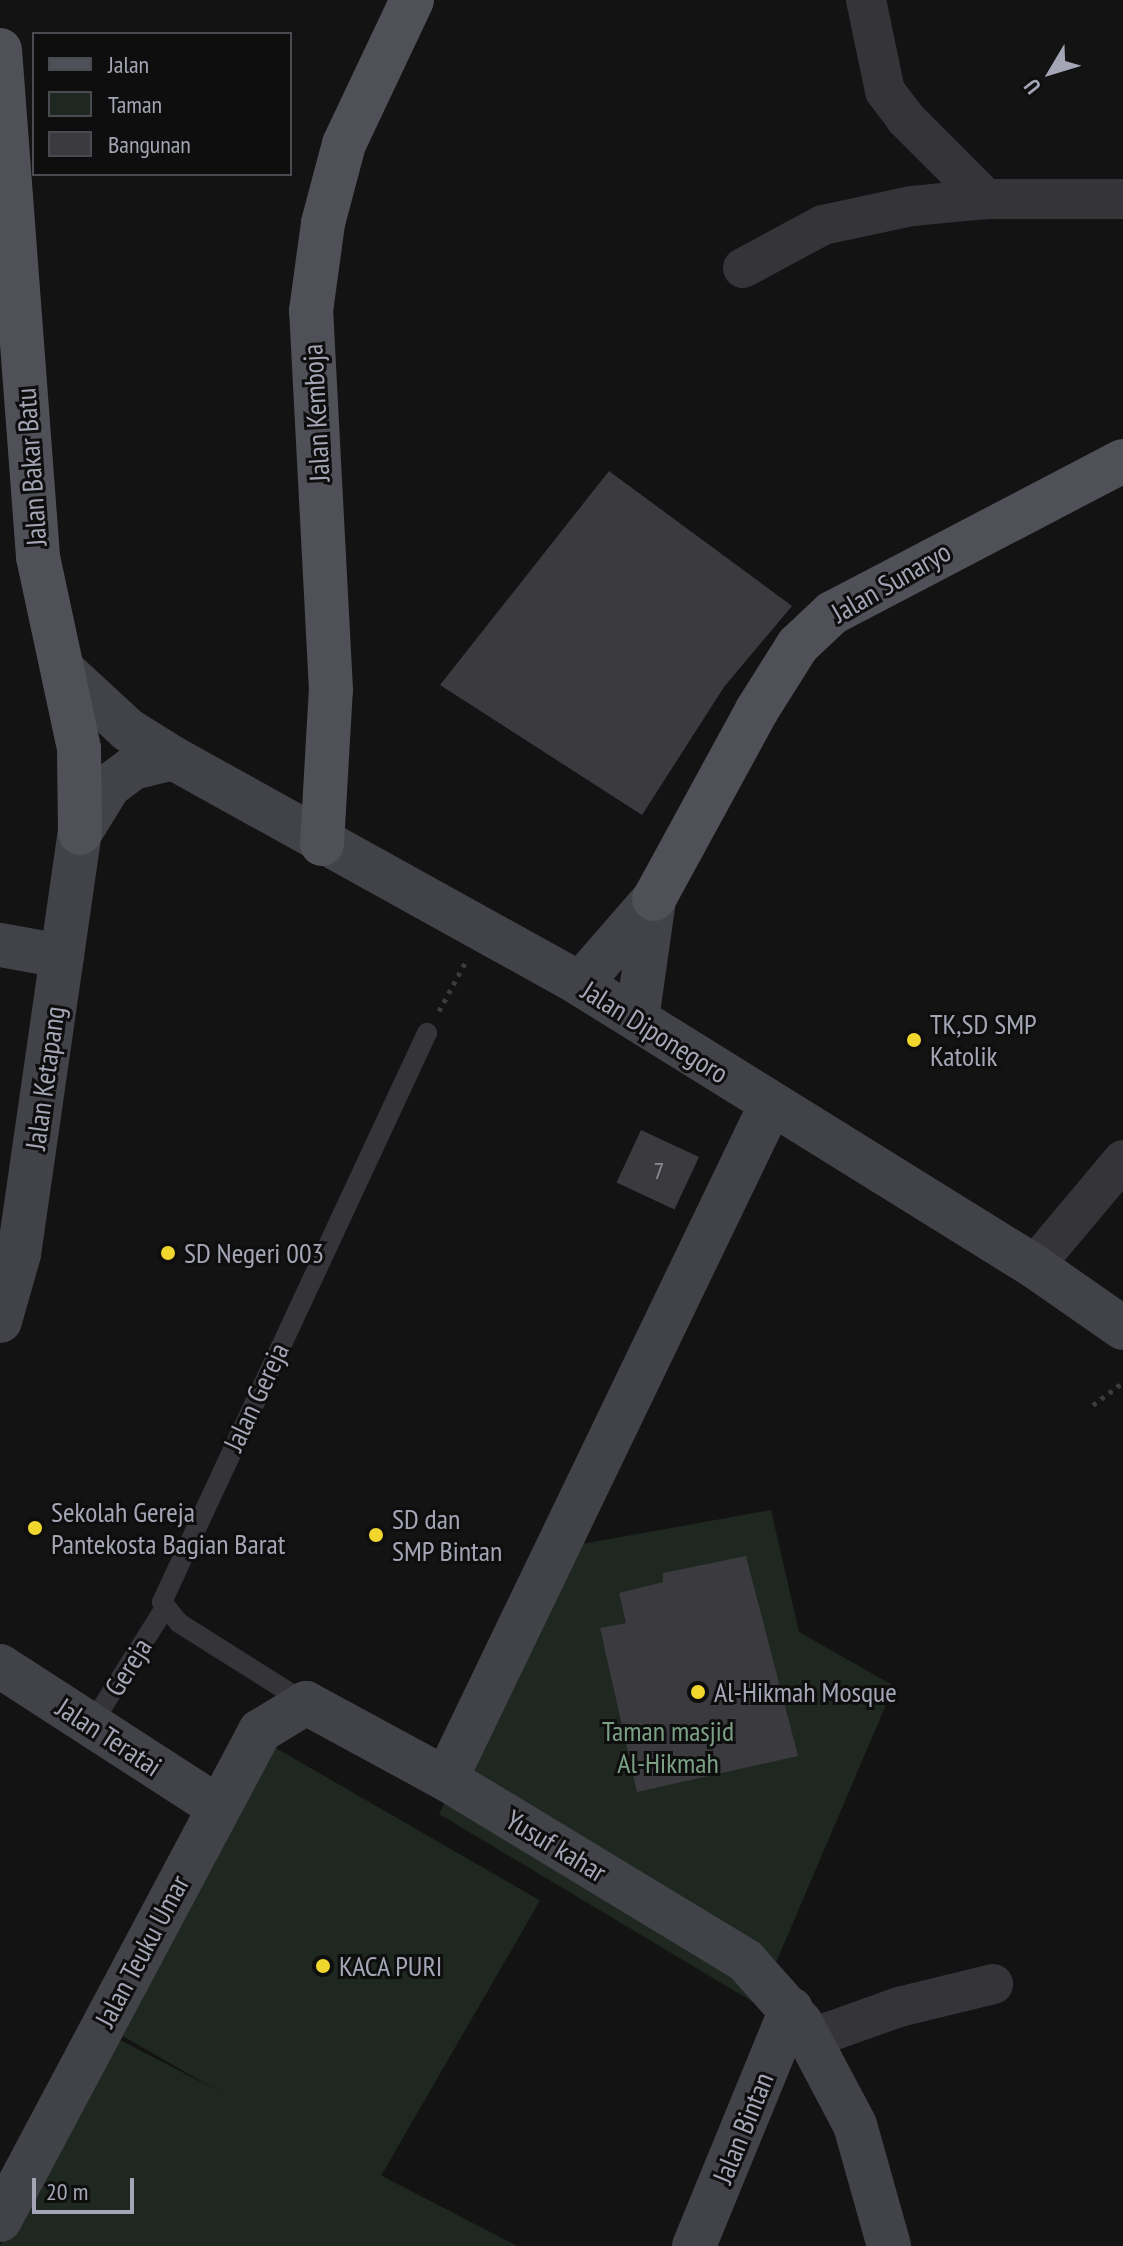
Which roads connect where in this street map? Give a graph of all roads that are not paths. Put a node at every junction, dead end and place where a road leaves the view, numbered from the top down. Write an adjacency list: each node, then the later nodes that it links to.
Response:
1 (412, 0): 11 (main road, Jalan Kemboja)
2 (866, 0): 4 (street)
3 (0, 50): 8 (main road, Jalan Bakar Batu)
4 (986, 199): 5 (street); 6 (street)
5 (1123, 199)
6 (743, 268)
7 (1123, 461): 12 (main road, Jalan Sunaryo)
8 (63, 670): 9 (main road, Jalan Diponegoro); 10 (main road, Jalan Bakar Batu)
9 (173, 758): 10 (main road); 11 (main road, Jalan Diponegoro)
10 (80, 833): 14 (main road, Jalan Ketapang)
11 (322, 844): 15 (main road, Jalan Diponegoro)
12 (654, 899): 15 (main road, Jalan Sunaryo); 16 (main road, Jalan Sunaryo)
13 (0, 945): 14 (main road)
14 (62, 956): 21 (main road, Jalan Ketapang)
15 (580, 984): 16 (main road, Jalan Diponegoro)
16 (637, 1019): 18 (main road, Jalan Diponegoro)
17 (427, 1033): 23 (lane, Jalan Gereja)
18 (770, 1106): 20 (main road, Jalan Diponegoro); 27 (main road)
19 (1123, 1160): 20 (street)
20 (1034, 1266): 22 (main road, Jalan Diponegoro)
21 (0, 1321)
22 (1123, 1328)
23 (165, 1608): 25 (lane); 26 (lane, Gereja)
24 (0, 1666): 26 (main road, Jalan Teratai)
25 (306, 1703): 27 (main road, Yusuf kahar); 28 (main road, Jalan Teuku Umar)
26 (91, 1725): 28 (main road, Jalan Teratai)
27 (446, 1779): 30 (main road, Yusuf kahar)
28 (218, 1807): 32 (main road, Jalan Teuku Umar)
29 (993, 1984): 31 (street)
30 (791, 2009): 31 (main road, Yusuf kahar); 33 (main road, Jalan Bintan)
31 (815, 2047): 34 (main road, Yusuf kahar)
32 (0, 2220)
33 (694, 2246)
34 (889, 2246)

